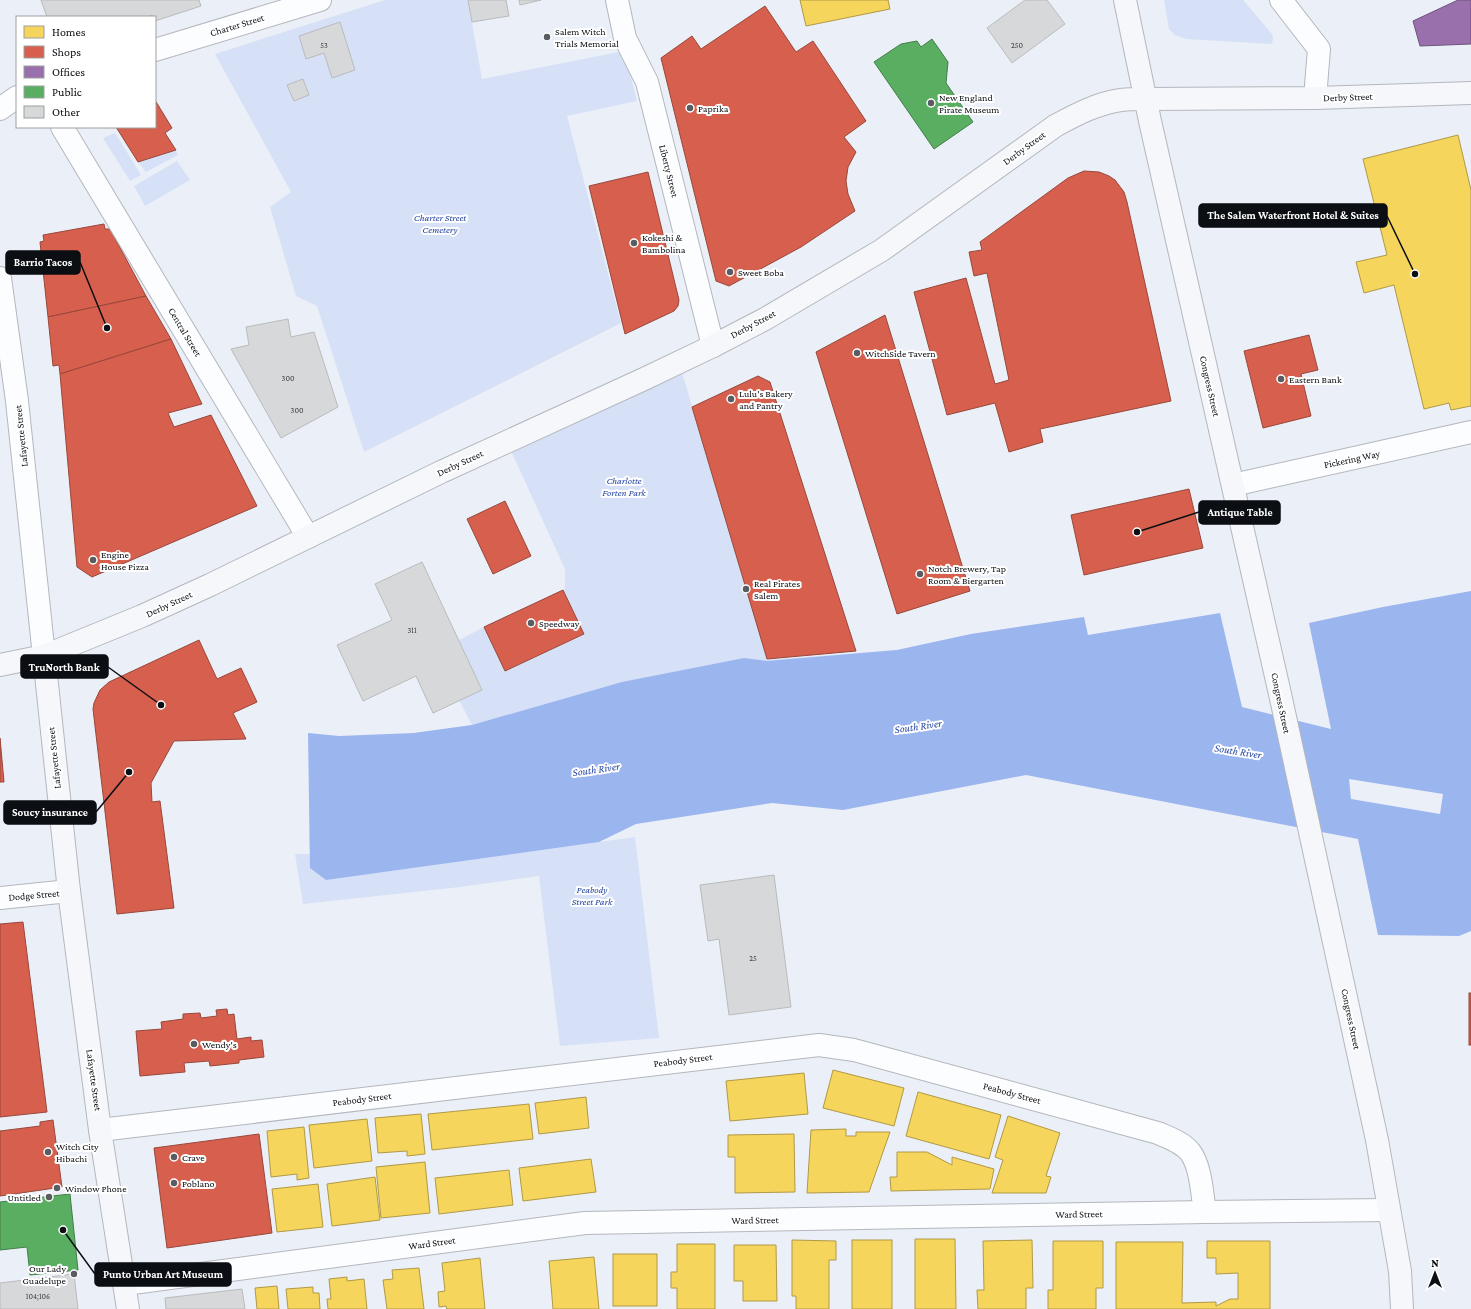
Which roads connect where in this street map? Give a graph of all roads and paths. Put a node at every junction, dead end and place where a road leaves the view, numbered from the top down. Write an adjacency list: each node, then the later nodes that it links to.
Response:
1 (320, 0): 5 (street, Charter Street)
2 (617, 0): 13 (street, Liberty Street)
3 (1125, 0): 9 (main road, Congress Street)
4 (1281, 0): 8 (street)
5 (156, 50)
6 (1471, 93): 8 (main road, Derby Street)
7 (16, 98): 10 (street)
8 (1315, 98): 9 (main road, Derby Street)
9 (1146, 99): 13 (main road, Derby Street); 15 (main road, Congress Street)
10 (0, 109)
11 (63, 128): 16 (street, Central Street)
12 (0, 278): 17 (street, Lafayette Street)
13 (713, 346): 16 (main road, Derby Street)
14 (1471, 432): 15 (street, Pickering Way)
15 (1233, 485): 22 (main road, Congress Street)
16 (308, 537): 17 (main road, Derby Street)
17 (44, 656): 18 (main road, Derby Street); 19 (main road, Lafayette Street)
18 (0, 665)
19 (69, 891): 20 (street, Dodge Street); 21 (main road, Lafayette Street)
20 (0, 898)
21 (100, 1130): 23 (street, Peabody Street); 24 (main road, Lafayette Street)
22 (1389, 1210): 23 (street, Ward Street); 26 (main road, Congress Street)
23 (1205, 1212): 24 (street, Ward Street)
24 (126, 1284): 25 (main road, Lafayette Street)
25 (128, 1309)
26 (1402, 1309)

